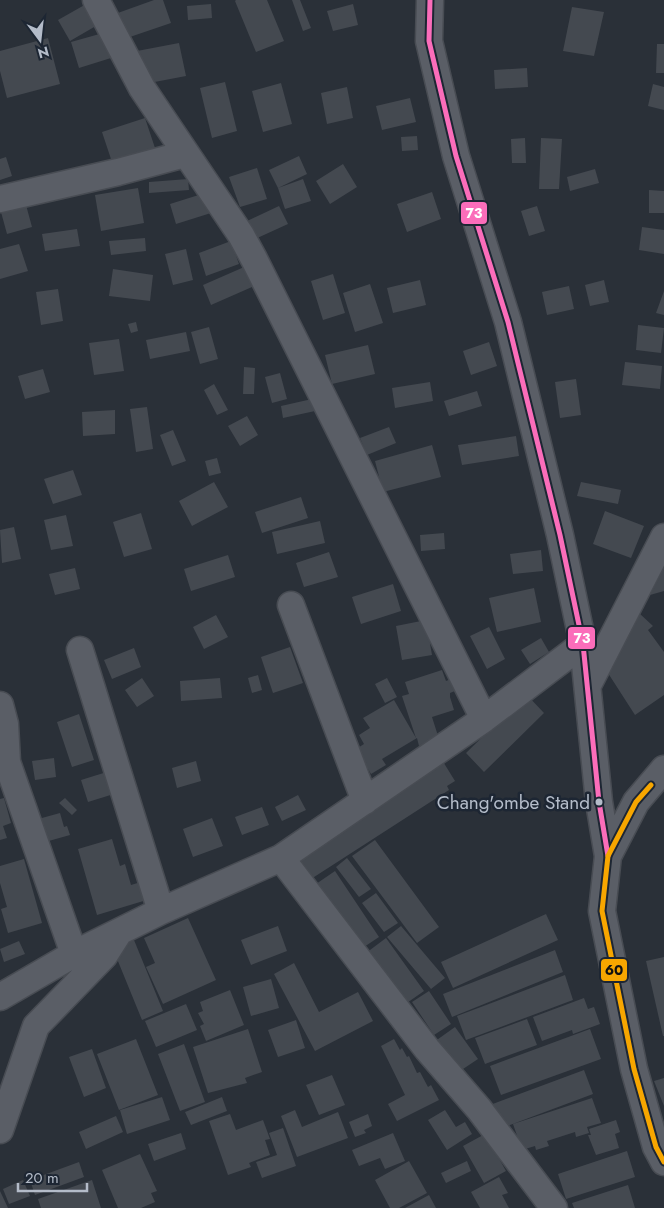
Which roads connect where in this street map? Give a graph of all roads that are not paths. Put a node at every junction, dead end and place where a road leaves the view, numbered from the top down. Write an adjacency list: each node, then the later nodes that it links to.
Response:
1 (96, 0): 3 (street)
2 (430, 0): 7 (street)
3 (185, 154): 4 (street); 11 (street)
4 (0, 199)
5 (664, 537): 9 (street)
6 (291, 605): 13 (street)
7 (583, 644): 9 (street); 11 (street)
8 (80, 650): 16 (street)
9 (588, 685): 14 (street)
10 (0, 705): 18 (street)
11 (484, 719): 13 (street)
12 (664, 769): 14 (street)
13 (365, 801): 15 (street)
14 (608, 856): 21 (street)
15 (281, 858): 16 (street); 22 (street)
16 (161, 911): 17 (street)
17 (120, 932): 18 (street); 20 (street)
18 (74, 954): 19 (street)
19 (0, 997)
20 (0, 1130)
21 (661, 1150)
22 (554, 1208)

